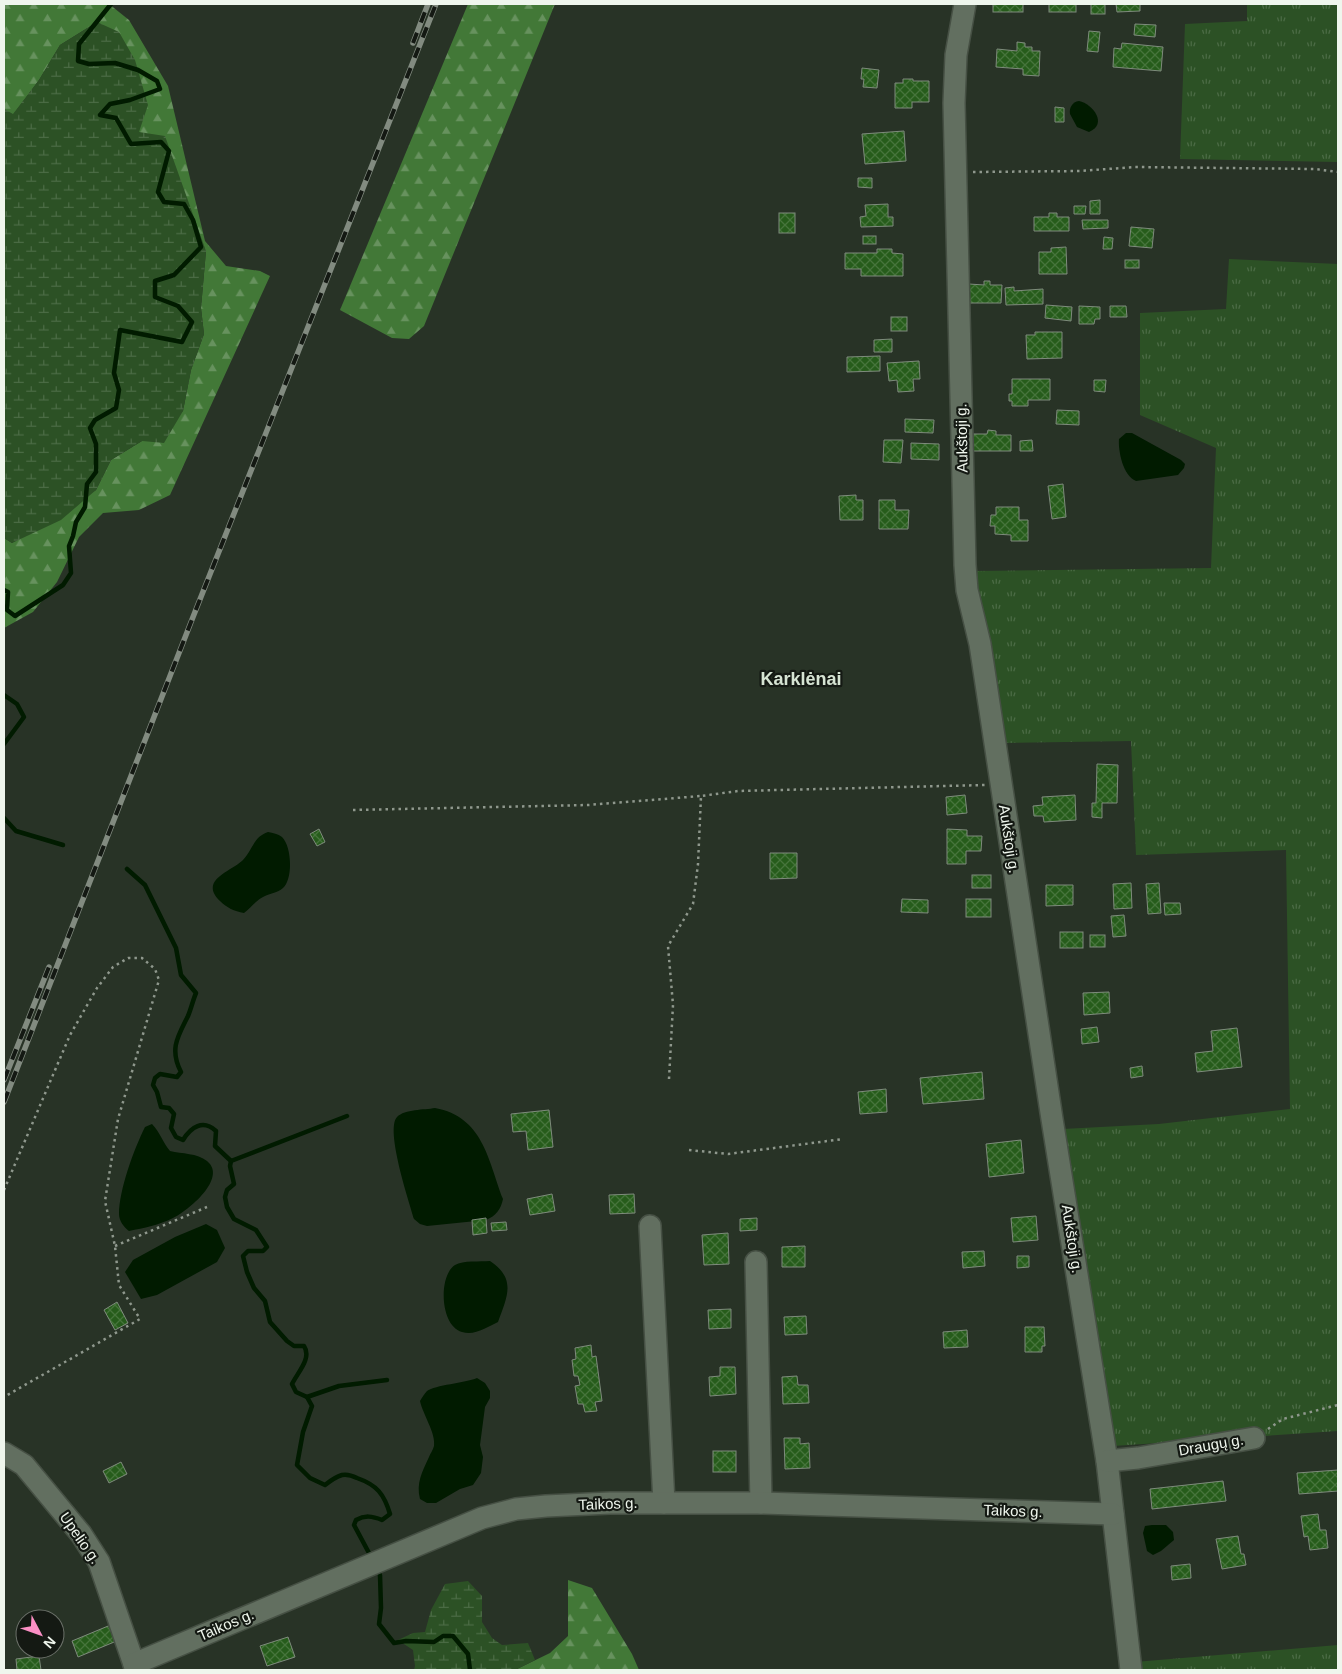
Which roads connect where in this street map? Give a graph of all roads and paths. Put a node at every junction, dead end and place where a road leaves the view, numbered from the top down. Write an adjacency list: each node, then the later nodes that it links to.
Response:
1 (966, 4): 2 (street, Aukštoji g.)
2 (955, 172): 3 (path); 4 (street, Aukštoji g.)
3 (1338, 172)
4 (1001, 785): 5 (path); 19 (street, Aukštoji g.)
5 (701, 796): 6 (path); 7 (path)
6 (353, 810)
7 (669, 1079)
8 (843, 1139): 9 (path)
9 (689, 1150)
10 (4, 1190): 13 (path)
11 (207, 1207): 13 (path)
12 (650, 1226): 20 (street)
13 (115, 1246): 15 (path)
14 (756, 1262): 21 (street)
15 (4, 1397)
16 (1338, 1405): 17 (path, Draugų g.)
17 (1254, 1438): 19 (street, Draugų g.)
18 (4, 1454): 23 (street, Upelio g.)
19 (1107, 1461): 22 (street, Aukštoji g.)
20 (664, 1503): 21 (street, Taikos g.); 23 (street, Taikos g.)
21 (761, 1503): 22 (street, Taikos g.)
22 (1113, 1514): 24 (street, Aukštoji g.)
23 (135, 1667)
24 (1131, 1670)

